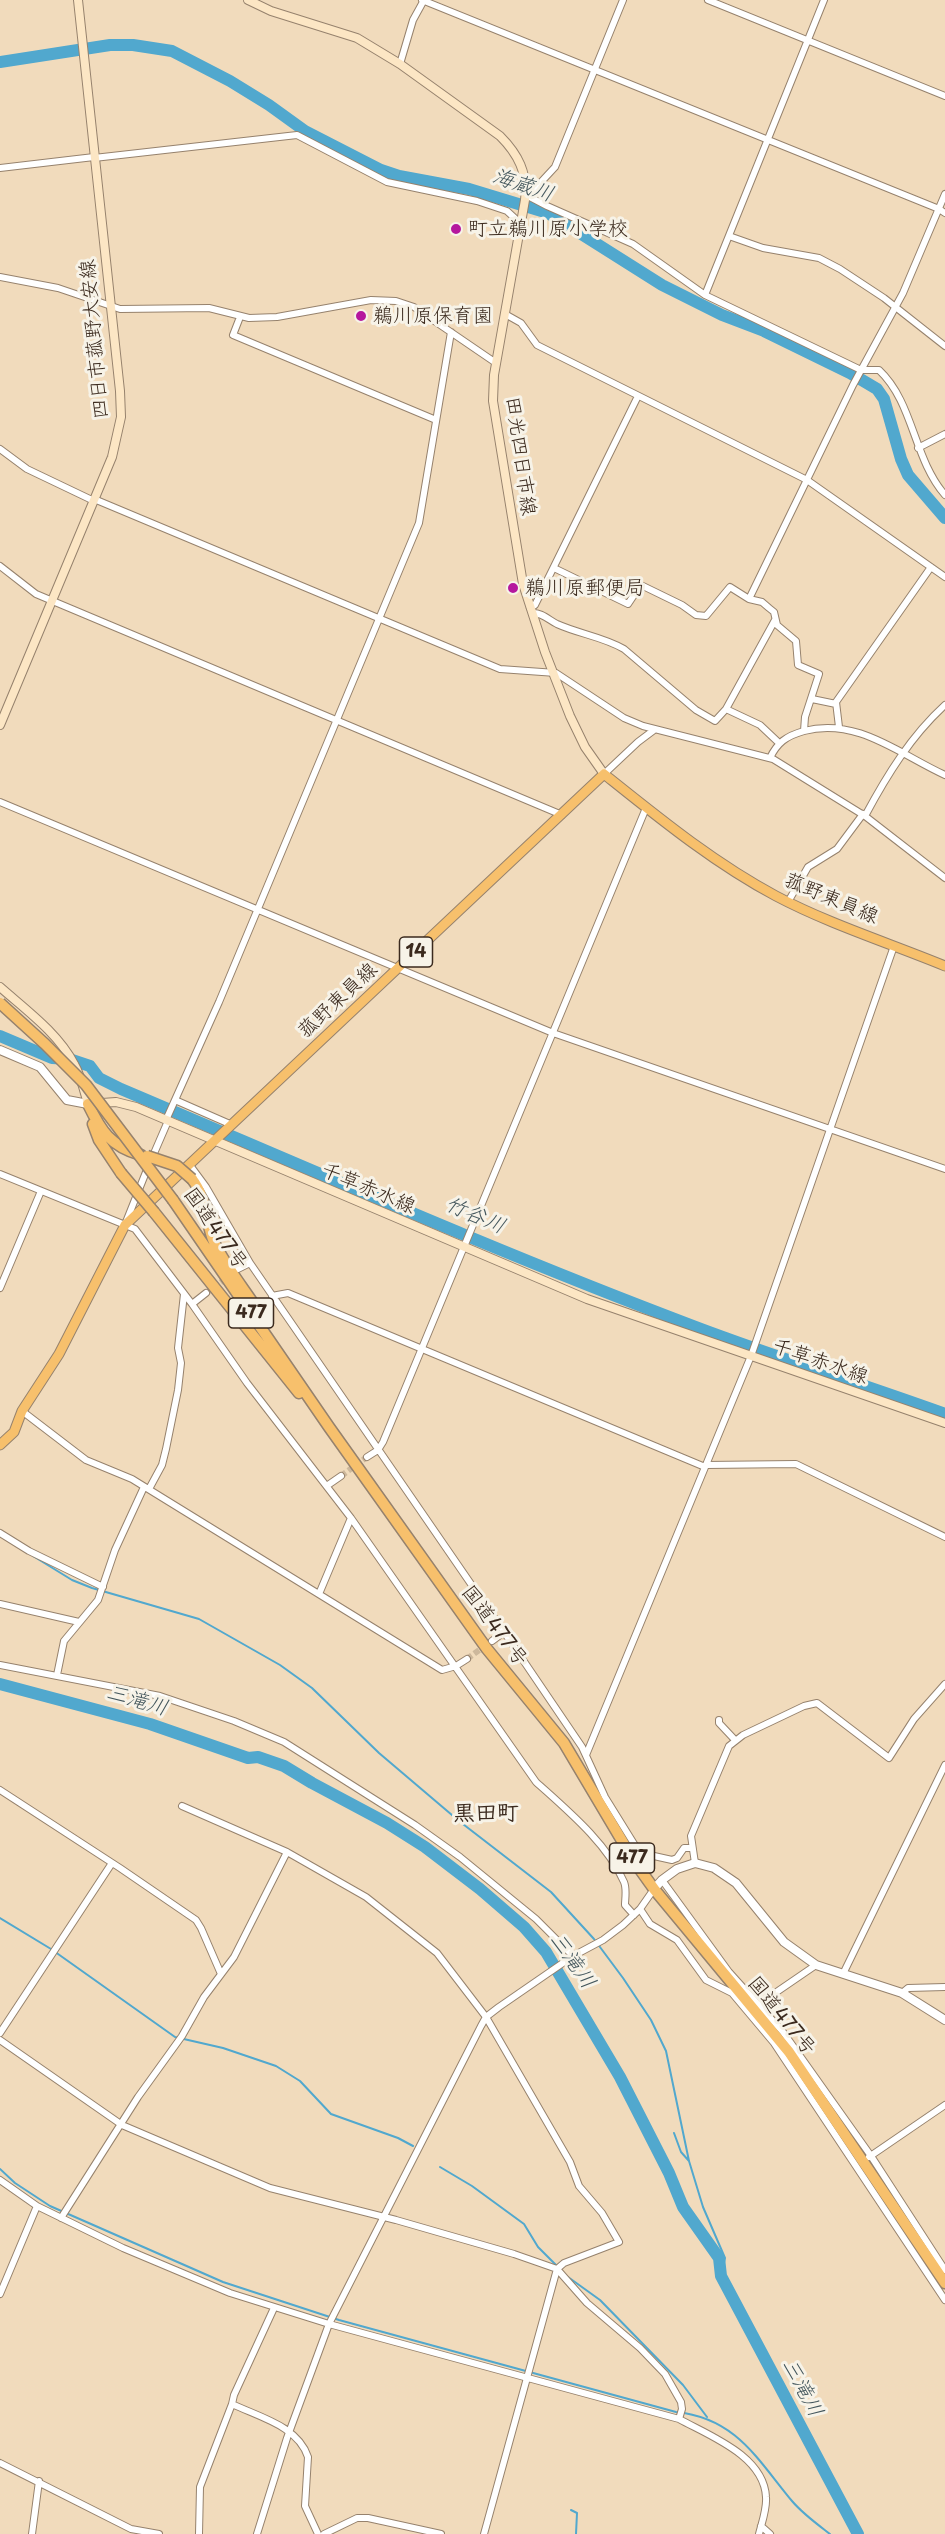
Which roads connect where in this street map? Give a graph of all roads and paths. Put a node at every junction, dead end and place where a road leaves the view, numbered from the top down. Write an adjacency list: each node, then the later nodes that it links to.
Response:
1 (78, 0): 12 (main road, 四日市菰野大安線)
2 (248, 0): 8 (main road, 田光四日市線)
3 (424, 0): 8 (street); 9 (street)
4 (623, 0): 9 (street)
5 (708, 0): 7 (street)
6 (824, 0): 7 (street)
7 (808, 40): 10 (street); 11 (street)
8 (400, 64): 15 (main road, 田光四日市線)
9 (595, 70): 11 (street); 15 (street)
10 (945, 96)
11 (768, 138): 16 (street); 18 (street)
12 (94, 157): 13 (street); 17 (street); 21 (main road, 四日市菰野大安線)
13 (0, 168)
14 (945, 194): 16 (street)
15 (527, 196): 17 (main road, 田光四日市線); 20 (street)
16 (942, 211): 22 (street)
17 (522, 220): 23 (main road, 田光四日市線)
18 (729, 236): 20 (street); 22 (street)
19 (0, 277): 21 (street)
20 (705, 295): 28 (street)
21 (111, 306): 24 (street); 36 (main road, 四日市菰野大安線)
22 (895, 308): 26 (street); 28 (street)
23 (505, 314): 27 (main road, 田光四日市線); 29 (street)
24 (240, 317): 25 (street); 30 (street)
25 (451, 333): 27 (street); 30 (street)
26 (945, 346)
27 (496, 363): 43 (main road, 田光四日市線)
28 (861, 371): 32 (street); 34 (street)
29 (638, 396): 34 (street); 39 (street)
30 (436, 420): 44 (street)
31 (945, 434): 32 (street)
32 (918, 448): 35 (street)
33 (0, 449): 36 (street)
34 (807, 480): 38 (street); 41 (street)
35 (945, 495)
36 (94, 500): 42 (main road, 四日市菰野大安線); 44 (street)
37 (0, 566): 42 (street)
38 (931, 567): 40 (street); 48 (street)
39 (554, 568): 41 (street); 43 (street)
40 (945, 577)
41 (748, 599): 45 (street)
42 (52, 601): 51 (street); 52 (main road, 四日市菰野大安線)
43 (531, 611): 46 (main road, 田光四日市線); 50 (street)
44 (379, 618): 46 (street); 51 (street)
45 (775, 620): 47 (street); 50 (street)
46 (552, 672): 54 (street); 59 (main road, 田光四日市線)
47 (812, 699): 48 (street); 55 (street)
48 (836, 704): 53 (street)
49 (945, 705): 57 (street)
50 (726, 709): 56 (street)
51 (337, 719): 63 (street); 67 (street)
52 (0, 725)
53 (839, 727): 55 (street); 57 (street)
54 (654, 730): 58 (street); 59 (street)
55 (804, 731): 56 (street)
56 (778, 742): 58 (street)
57 (904, 753): 60 (street); 64 (street)
58 (770, 759): 64 (street)
59 (604, 774): 62 (main road, 菰野東員線); 63 (main road, 菰野東員線 / 14)
60 (945, 775)
61 (0, 802): 67 (street)
62 (646, 808): 66 (main road, 菰野東員線); 73 (street)
63 (562, 815): 70 (main road, 菰野東員線 / 14)
64 (864, 815): 65 (street); 66 (street)
65 (945, 878)
66 (788, 902): 68 (main road, 菰野東員線)
67 (258, 910): 70 (street); 75 (street)
68 (894, 946): 69 (main road, 菰野東員線); 79 (street)
69 (945, 966)
70 (399, 968): 73 (street); 78 (main road, 菰野東員線 / 14)
71 (0, 987): 76 (main road)
72 (0, 1003): 98 (highway, 国道477号 / 477, bridge)
73 (553, 1033): 79 (street); 86 (street)
74 (0, 1050): 76 (street)
75 (174, 1103): 77 (street); 78 (street)
76 (88, 1104): 77 (main road, 千草赤水線); 98 (highway, bridge); 98 (highway, bridge)
77 (168, 1119): 80 (main road, 千草赤水線); 85 (street)
78 (230, 1126): 80 (main road, 菰野東員線 / 14)
79 (830, 1129): 82 (street); 95 (street)
80 (216, 1139): 81 (main road, 菰野東員線 / 14); 86 (main road, 千草赤水線)
81 (189, 1164): 85 (main road, 菰野東員線 / 14); 87 (street)
82 (945, 1169)
83 (0, 1174): 84 (street)
84 (40, 1191): 85 (street); 89 (street)
85 (124, 1225): 91 (street); 96 (main road, 菰野東員線 / 14)
86 (463, 1247): 94 (street); 95 (main road, 千草赤水線)
87 (250, 1263): 88 (street); 92 (street)
88 (238, 1269)
89 (0, 1288)
90 (206, 1293): 93 (street)
91 (183, 1294): 93 (street); 105 (street)
92 (272, 1296): 94 (street); 100 (street)
93 (192, 1304): 104 (street)
94 (421, 1349): 100 (street); 102 (street)
95 (751, 1356): 97 (main road, 千草赤水線); 102 (street)
96 (22, 1411): 99 (main road, 菰野東員線 / 14); 105 (street)
97 (945, 1423)
98 (329, 1427): 131 (highway, 国道477号 / 477)
99 (0, 1445)
100 (378, 1449): 101 (street); 113 (street)
101 (367, 1457)
102 (706, 1466): 108 (street); 122 (street)
103 (341, 1476): 104 (street)
104 (328, 1485): 106 (street)
105 (147, 1488): 109 (street); 110 (street)
106 (351, 1518): 110 (street); 117 (street)
107 (0, 1533): 109 (street)
108 (945, 1537)
109 (103, 1587): 112 (street)
110 (319, 1594): 117 (street)
111 (0, 1604): 112 (street)
112 (79, 1622): 118 (street)
113 (504, 1632): 114 (street); 122 (street)
114 (492, 1641)
115 (467, 1659): 117 (street)
116 (0, 1665): 118 (street)
117 (456, 1666): 133 (street)
118 (57, 1675): 134 (street)
119 (945, 1684): 121 (street)
120 (719, 1720): 121 (street)
121 (735, 1740): 126 (street)
122 (586, 1755): 126 (street)
123 (945, 1766): 137 (street)
124 (0, 1790): 128 (street)
125 (182, 1806): 127 (street)
126 (692, 1848): 129 (street)
127 (287, 1852): 136 (street); 141 (street)
128 (112, 1863): 136 (street); 143 (street)
129 (695, 1863): 130 (street); 135 (street)
130 (662, 1880): 131 (street); 140 (street)
131 (654, 1889): 132 (street); 147 (highway, 国道477号 / 477)
132 (640, 1909): 133 (street); 156 (street)
133 (634, 1915): 134 (street)
134 (572, 1957): 141 (street)
135 (816, 1965): 137 (street); 140 (street)
136 (221, 1974): 146 (street)
137 (843, 1974): 139 (street)
138 (945, 1987): 139 (street)
139 (902, 1993): 142 (street)
140 (759, 2004): 147 (street)
141 (486, 2017): 151 (street); 152 (street)
142 (945, 2020)
143 (0, 2033)
144 (0, 2040): 146 (street)
145 (945, 2105): 147 (street)
146 (122, 2125): 150 (street); 151 (street)
147 (867, 2158): 153 (street); 154 (highway, 国道477号 / 477)
148 (0, 2180): 149 (street)
149 (37, 2206): 150 (street); 155 (street)
150 (62, 2217): 157 (street)
151 (384, 2217): 152 (street); 158 (street)
152 (559, 2268): 159 (street); 161 (street)
153 (945, 2270)
154 (945, 2283)
155 (0, 2294)
156 (945, 2300)
157 (274, 2308): 158 (street); 160 (street)
158 (330, 2323): 159 (street); 162 (street)
159 (527, 2377): 161 (street); 173 (street)
160 (232, 2404): 162 (street); 168 (street)
161 (680, 2418): 165 (street)
162 (290, 2430): 169 (street); 170 (street)
163 (0, 2463): 164 (street)
164 (39, 2481): 166 (street); 167 (street)
165 (761, 2526): 174 (street); 175 (street)
166 (32, 2534)
167 (159, 2534)
168 (199, 2534)
169 (257, 2534)
170 (318, 2534)
171 (324, 2534): 172 (street)
172 (441, 2534)
173 (484, 2534)
174 (759, 2534)
175 (770, 2534)

